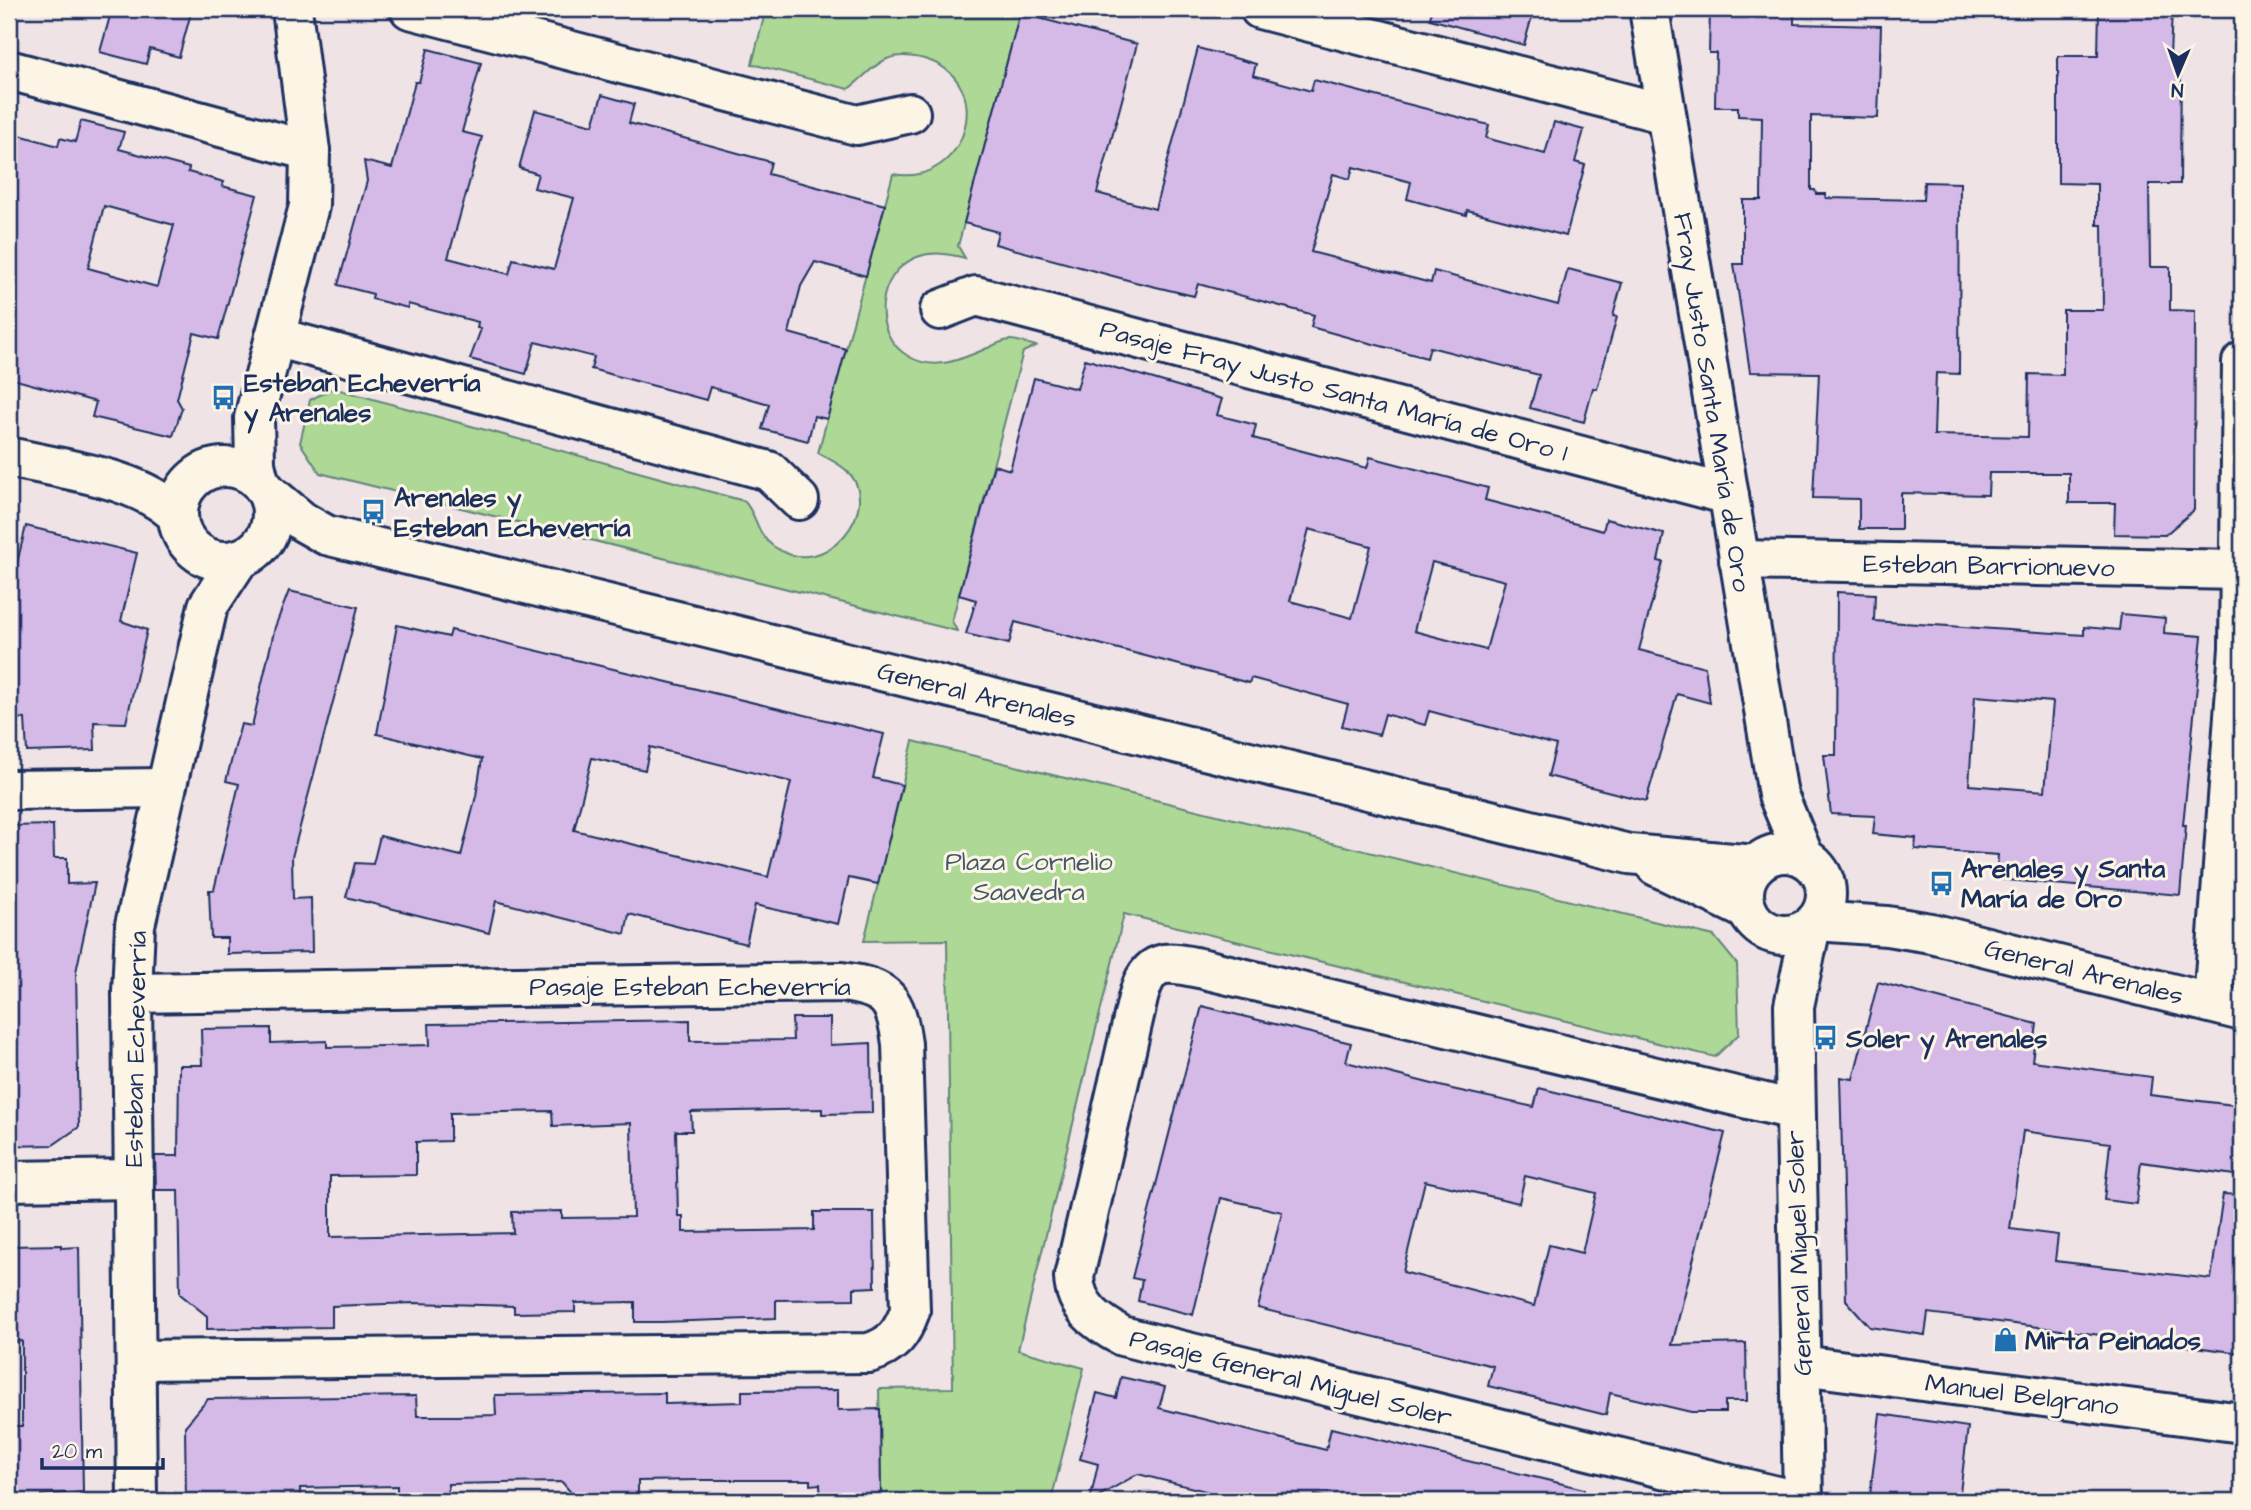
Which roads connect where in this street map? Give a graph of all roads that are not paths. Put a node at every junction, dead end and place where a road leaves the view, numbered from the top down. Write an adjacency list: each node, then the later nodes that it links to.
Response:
1 (292, 9): 8 (street)
2 (410, 9): 6 (street)
3 (1260, 9): 7 (street)
4 (1649, 9): 7 (street, Fray Justo Santa María de Oro)
5 (9, 70): 8 (street)
6 (910, 113)
7 (1666, 114): 17 (street, Fray Justo Santa María de Oro)
8 (310, 151): 10 (street)
9 (940, 310): 17 (street, Pasaje Fray Justo Santa María de Oro 1)
10 (275, 337): 12 (street); 18 (street)
11 (2242, 362): 24 (street)
12 (254, 418): 14 (street); 15 (street)
13 (9, 457): 16 (street)
14 (207, 471): 15 (street); 16 (street); 19 (street)
15 (263, 486): 20 (street, General Arenales); 22 (street)
16 (140, 488): 19 (street)
17 (1729, 495): 23 (street, Fray Justo Santa María de Oro)
18 (799, 500)
19 (177, 515): 21 (street)
20 (326, 535): 22 (street, General Arenales); 28 (street, General Arenales)
21 (200, 553): 22 (street); 25 (street, Esteban Echeverría)
22 (249, 553): 25 (street, Esteban Echeverría)
23 (1739, 560): 24 (street, Esteban Barrionuevo); 29 (street, Fray Justo Santa María de Oro)
24 (2239, 569): 35 (street)
25 (208, 606): 26 (street, Esteban Echeverría)
26 (165, 788): 27 (street); 33 (street, Esteban Echeverría)
27 (9, 790)
28 (1629, 854): 29 (street, General Arenales); 30 (street, General Arenales)
29 (1785, 862): 30 (street); 31 (street); 32 (street, General Arenales)
30 (1749, 913): 31 (street); 34 (street, General Miguel Soler)
31 (1813, 924): 32 (street, General Arenales); 34 (street, General Miguel Soler)
32 (1926, 932): 35 (street, General Arenales)
33 (132, 993): 37 (street, Esteban Echeverría); 39 (street, Pasaje Esteban Echeverría)
34 (1794, 1006): 36 (street, General Miguel Soler)
35 (2228, 1007)
36 (1794, 1110): 40 (street, General Miguel Soler); 43 (street, Pasaje General Miguel Soler)
37 (134, 1179): 38 (street); 39 (street, Esteban Echeverría)
38 (9, 1181)
39 (136, 1360): 42 (street, Esteban Echeverría)
40 (1801, 1365): 41 (street, Manuel Belgrano); 44 (street, General Miguel Soler)
41 (2242, 1423)
42 (137, 1501)
43 (1797, 1501)
44 (1803, 1501)

